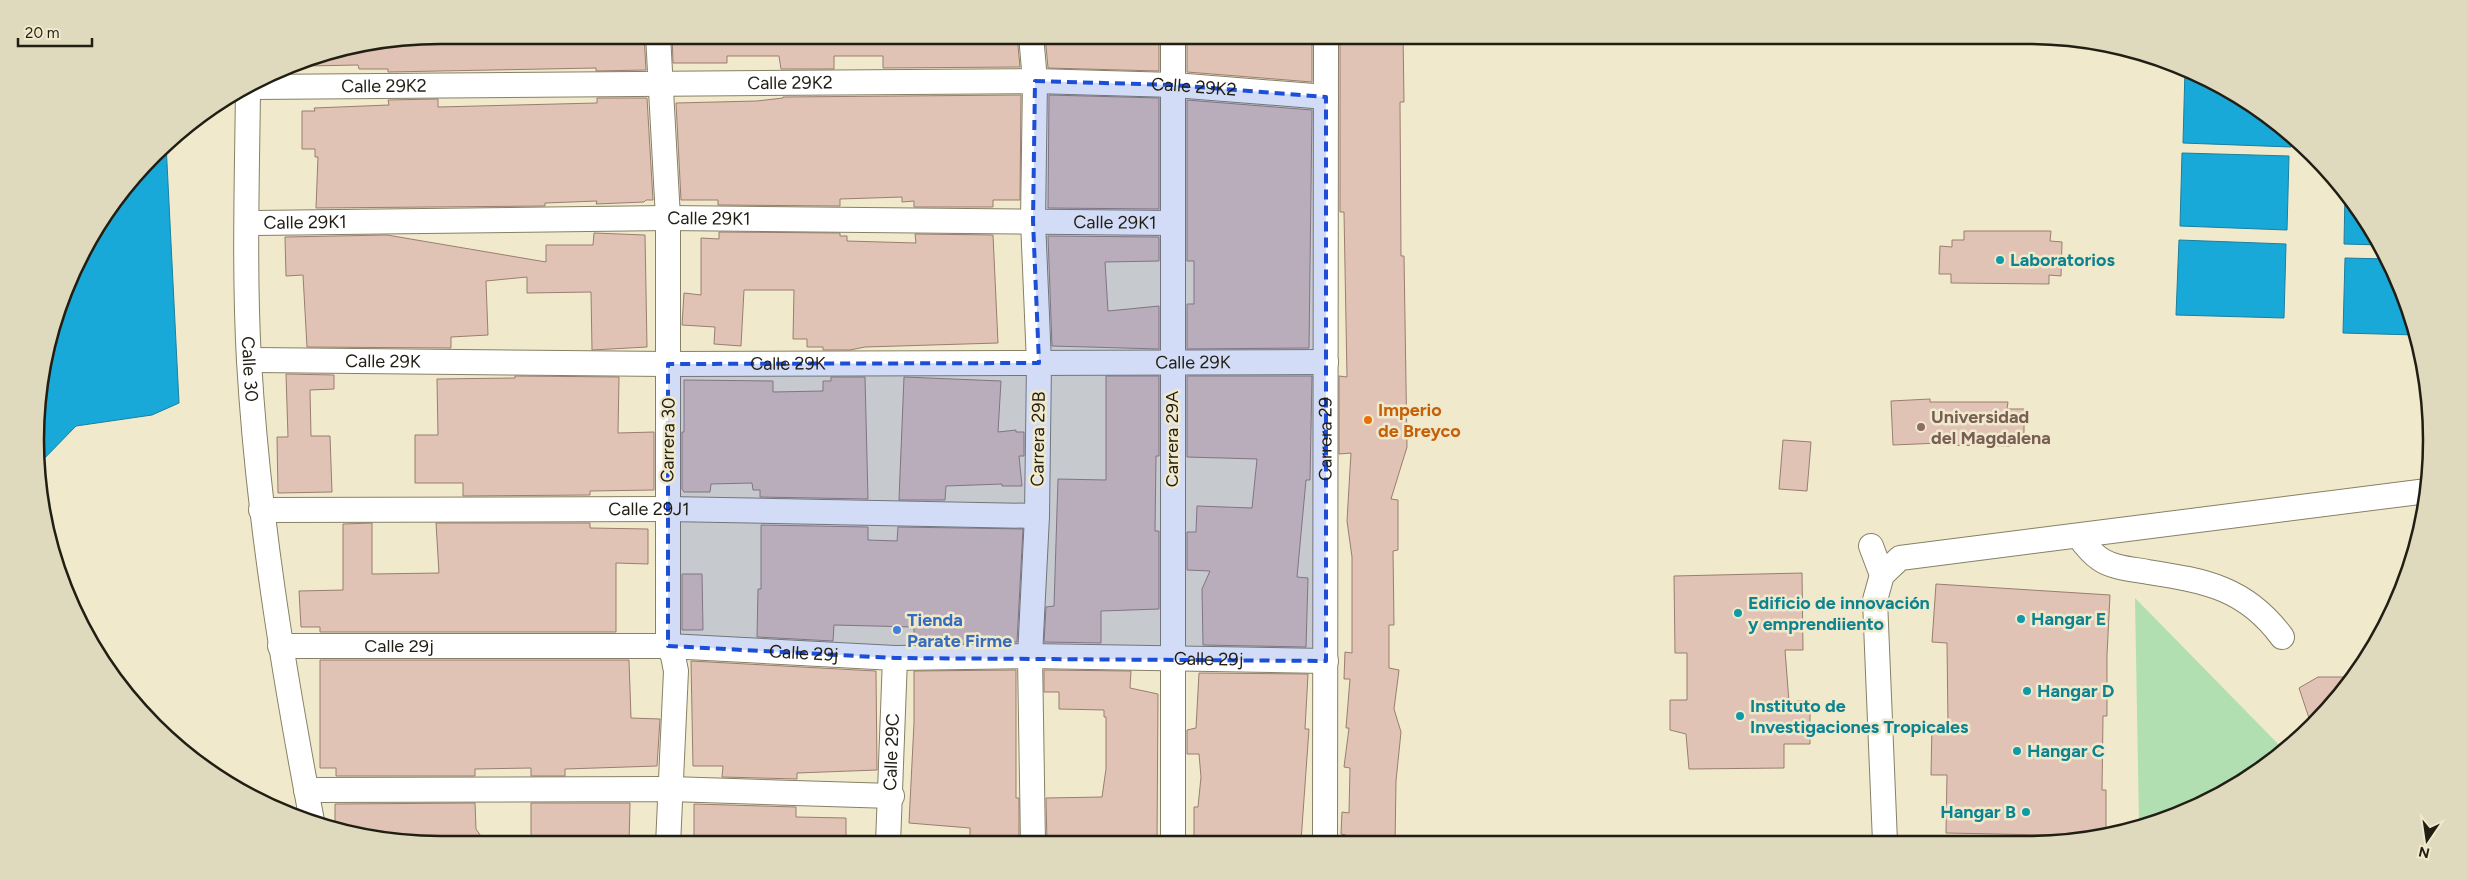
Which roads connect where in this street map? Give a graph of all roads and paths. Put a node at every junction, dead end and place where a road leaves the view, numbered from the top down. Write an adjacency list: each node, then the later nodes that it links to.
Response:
1 (658, 44): 6 (street, Carrera 30)
2 (1032, 44): 5 (street, Carrera 29B)
3 (1174, 44): 7 (street, Carrera 29A)
4 (1326, 44): 10 (street, Carrera 29)
5 (1035, 81): 6 (street, Calle 29K2); 7 (street, Calle 29K2); 12 (street, Carrera 29B)
6 (660, 83): 8 (street, Calle 29K2); 11 (street, Carrera 30)
7 (1174, 85): 10 (street, Calle 29K2); 13 (street, Carrera 29A)
8 (261, 87)
9 (248, 94): 14 (street, Calle 30)
10 (1326, 97): 17 (street, Carrera 29)
11 (668, 218): 12 (street, Calle 29K1); 14 (street, Calle 29K1); 19 (street, Carrera 30)
12 (1033, 221): 13 (street, Calle 29K1); 18 (street, Carrera 29B)
13 (1172, 222): 16 (street, Carrera 29A)
14 (247, 223): 15 (street, Calle 30)
15 (249, 360): 19 (street, Calle 29K); 22 (street, Calle 30)
16 (1172, 362): 17 (street, Calle 29K); 18 (street, Calle 29K); 32 (street, Carrera 29A)
17 (1326, 362): 33 (street, Carrera 29)
18 (1039, 363): 19 (street, Calle 29K); 23 (street, Carrera 29B)
19 (668, 364): 21 (street, Carrera 30)
20 (2420, 492): 24 (street)
21 (667, 509): 22 (street, Calle 29J1); 23 (street, Calle 29J1); 29 (street, Carrera 30)
22 (261, 510): 28 (street, Calle 30)
23 (1037, 516): 30 (street, Carrera 29B)
24 (2079, 537): 26 (street); 27 (street)
25 (1871, 546): 26 (street)
26 (1882, 575): 43 (street)
27 (2282, 638)
28 (280, 646): 29 (street, Calle 29j); 34 (street, Calle 30)
29 (668, 646): 31 (street, Calle 29j); 35 (street, Carrera 30)
30 (1030, 656): 31 (street, Calle 29j); 32 (street, Calle 29j); 40 (street, Carrera 29B)
31 (895, 658): 36 (street, Calle 29C)
32 (1174, 659): 33 (street, Calle 29j); 41 (street, Carrera 29A)
33 (1326, 661): 42 (street, Carrera 29)
34 (306, 790): 35 (street); 37 (street, Calle 30)
35 (670, 790): 36 (street); 38 (street, Carrera 30)
36 (892, 796): 39 (street, Calle 29C)
37 (311, 814)
38 (668, 836)
39 (889, 836)
40 (1033, 836)
41 (1173, 836)
42 (1324, 836)
43 (1885, 836)

